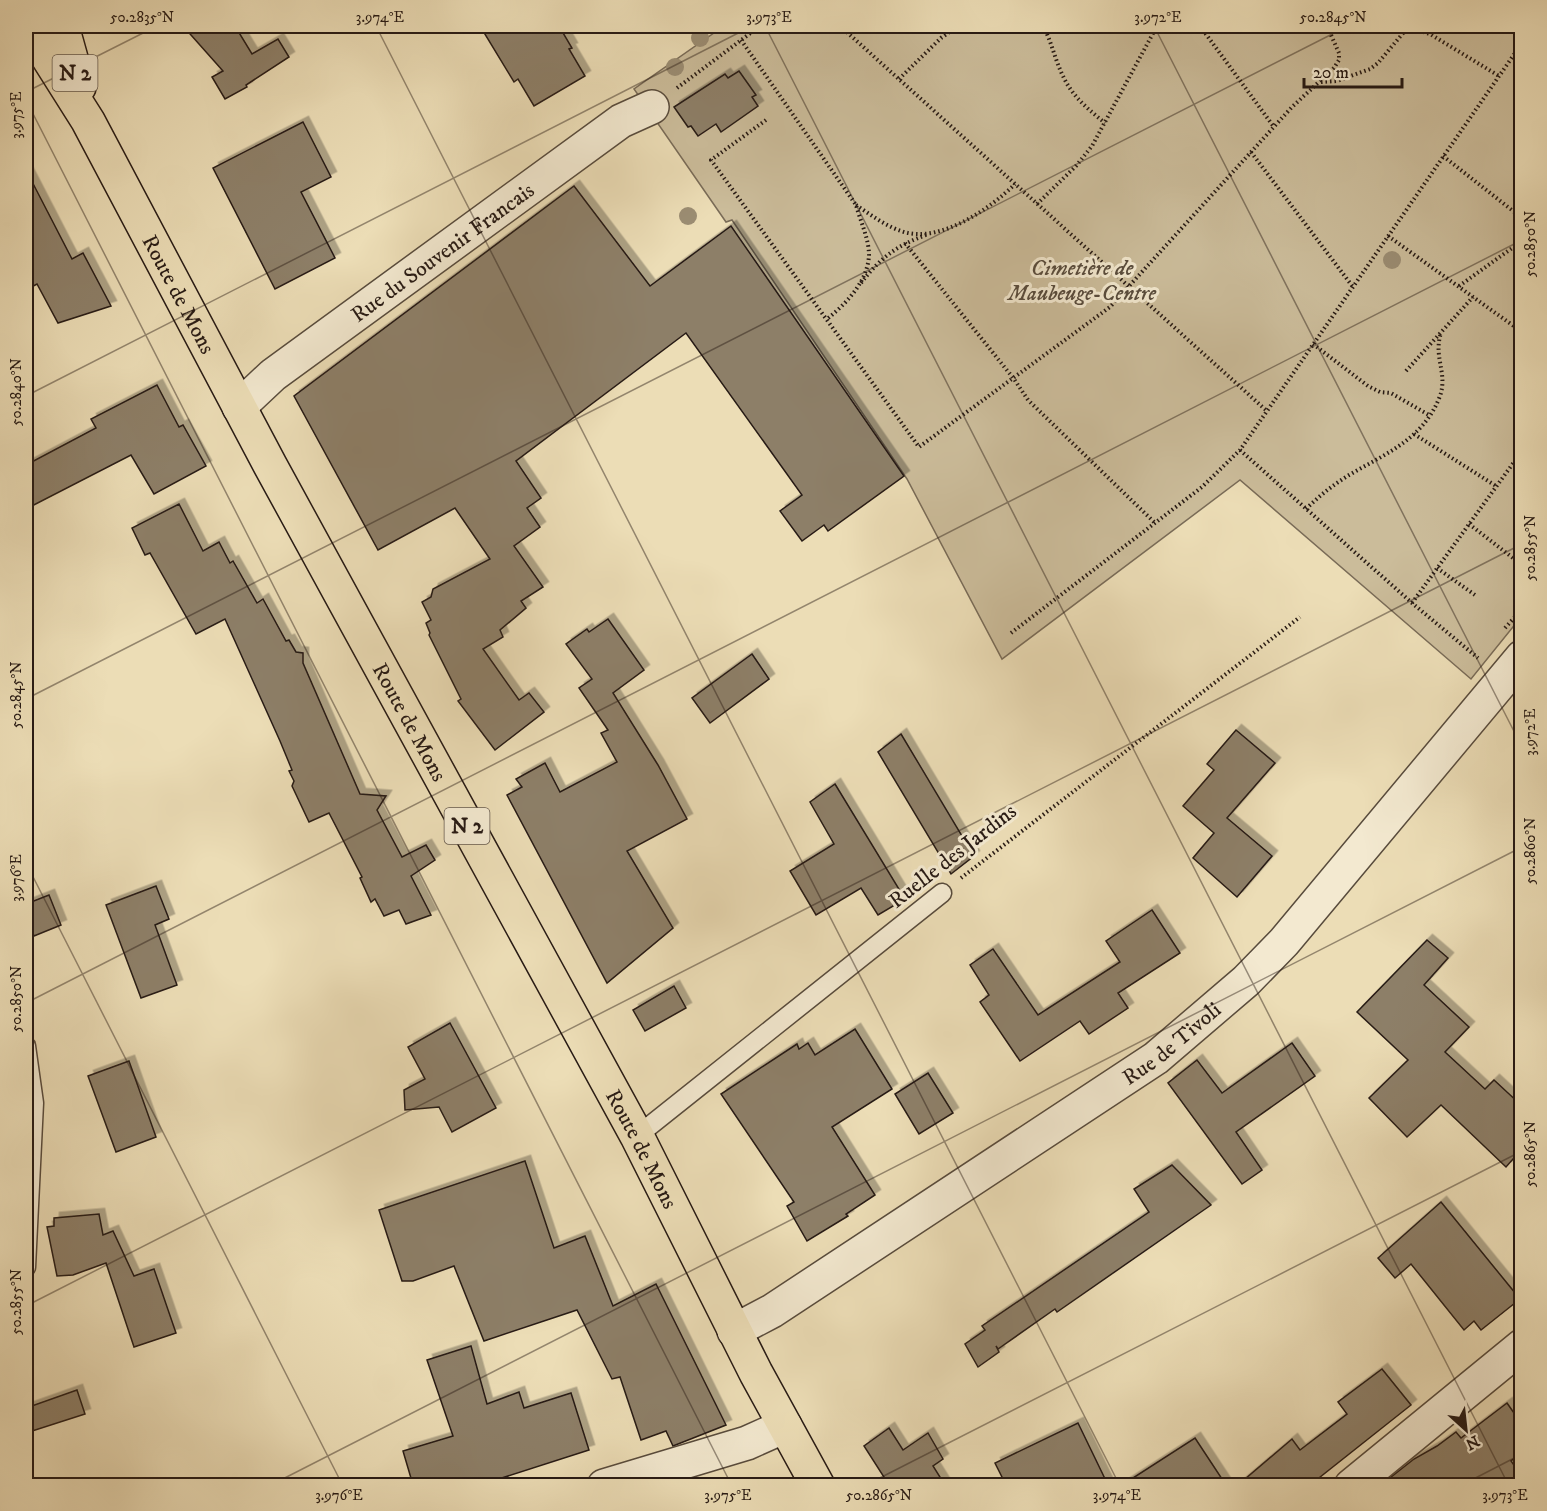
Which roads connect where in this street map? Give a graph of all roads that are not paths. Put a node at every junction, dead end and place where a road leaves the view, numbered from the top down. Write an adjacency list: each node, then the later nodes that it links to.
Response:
1 (28, 26): 4 (main road, Route de Mons / N 2)
2 (62, 26): 4 (main road, N 2)
3 (652, 107): 5 (street, Rue du Souvenir Francais)
4 (88, 121): 5 (main road, Route de Mons / N 2)
5 (239, 407): 9 (main road, Route de Mons / N 2)
6 (1511, 645): 11 (street, Rue de Tivoli)
7 (942, 893): 9 (lane, Ruelle des Jardins)
8 (26, 1046): 10 (lane)
9 (637, 1136): 11 (main road, Route de Mons / N 2)
10 (26, 1267)
11 (734, 1331): 13 (main road, Route de Mons / N 2)
12 (1521, 1346): 16 (street)
13 (785, 1426): 14 (street); 15 (main road, Route de Mons / N 2)
14 (604, 1485)
15 (818, 1485)
16 (1351, 1485)

